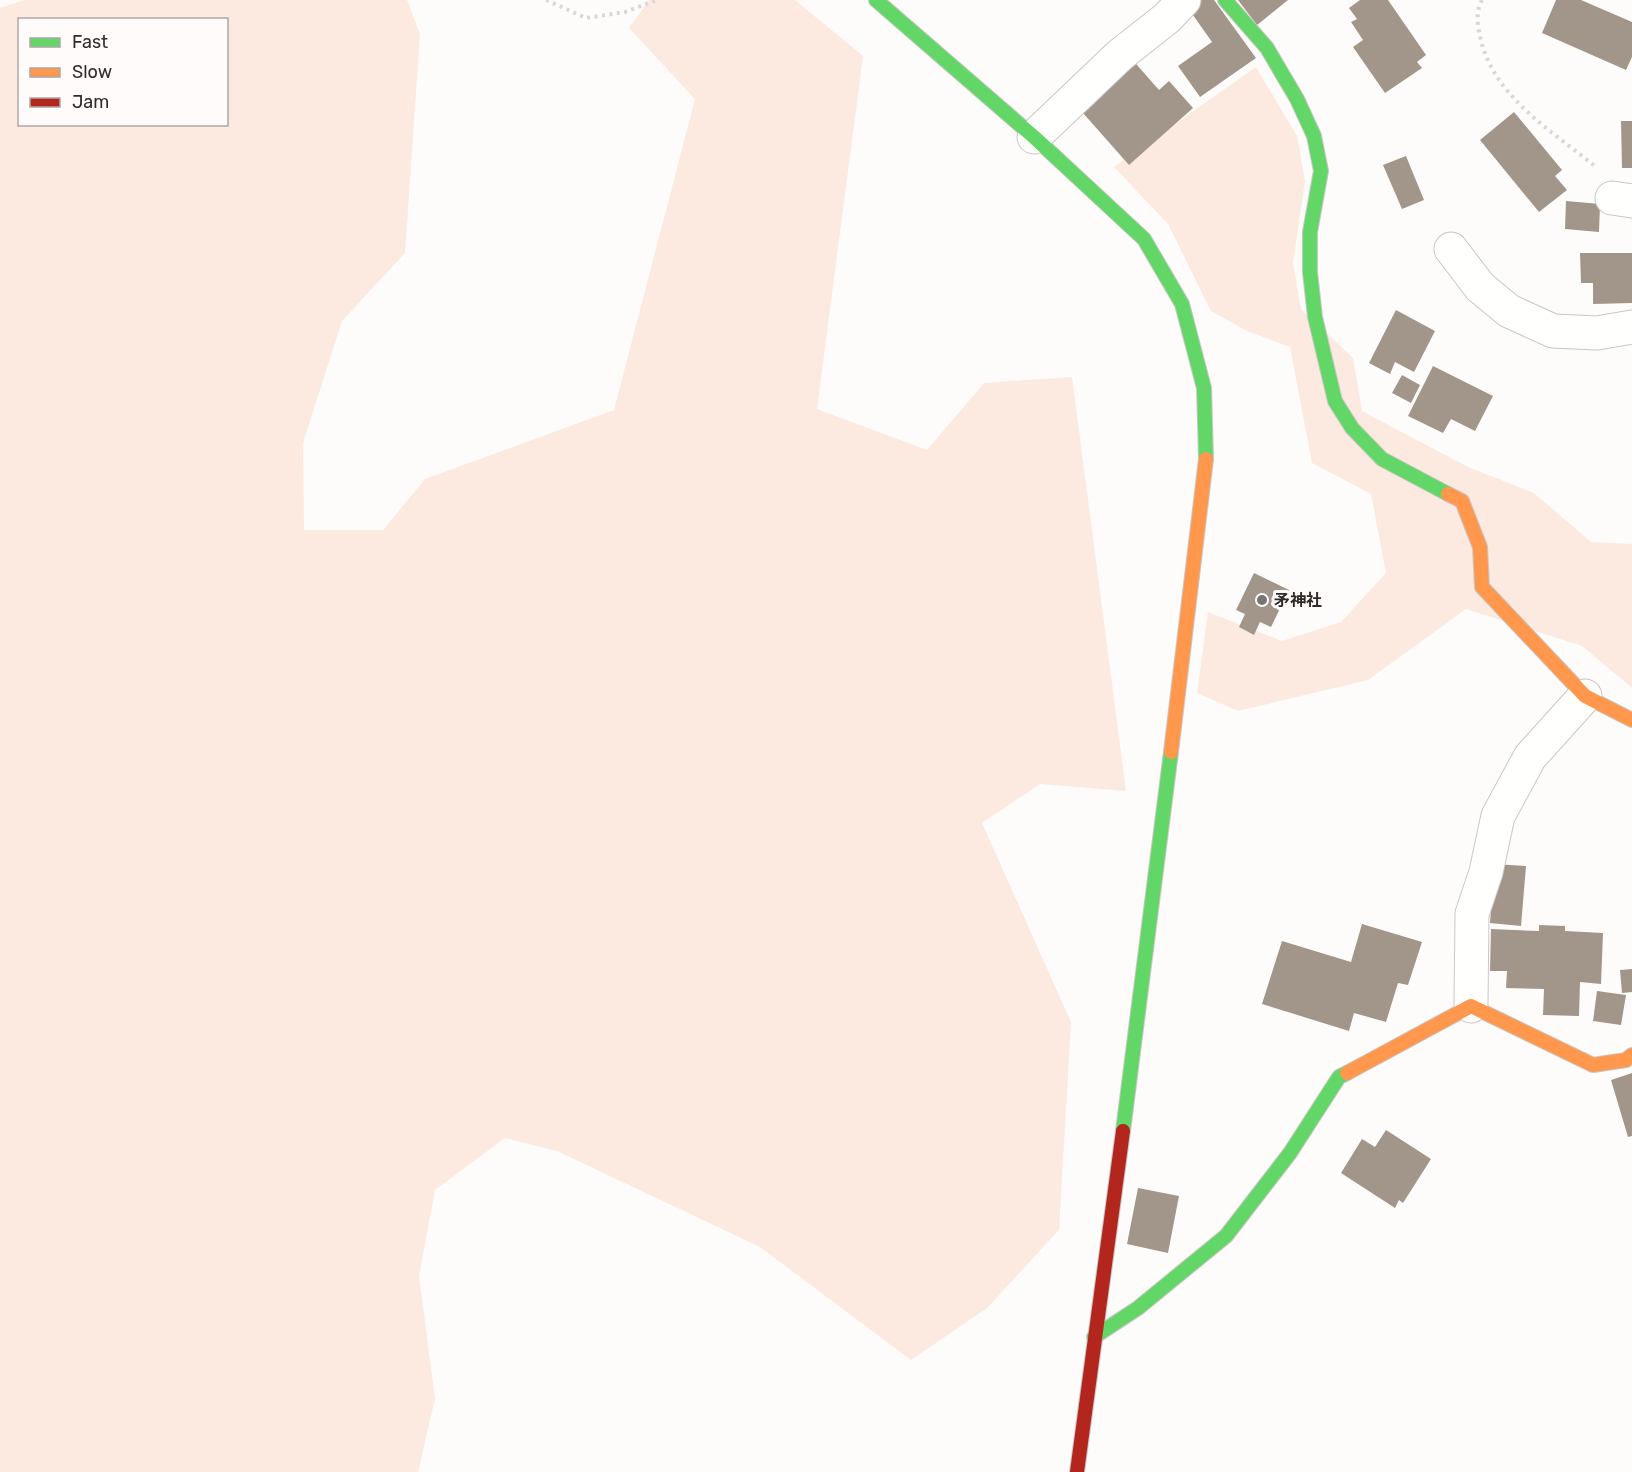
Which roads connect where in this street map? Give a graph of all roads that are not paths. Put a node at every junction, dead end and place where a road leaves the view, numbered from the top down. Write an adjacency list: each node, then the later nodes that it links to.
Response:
1 (876, 0): 4 (street)
2 (1184, 0): 4 (street)
3 (1225, 0): 7 (street)
4 (1034, 137): 11 (street)
5 (1451, 249): 6 (street)
6 (1632, 327)
7 (1586, 696): 8 (street); 9 (street)
8 (1632, 720)
9 (1471, 1006): 10 (street); 11 (street)
10 (1632, 1055)
11 (1094, 1337): 12 (street)
12 (1077, 1472)

